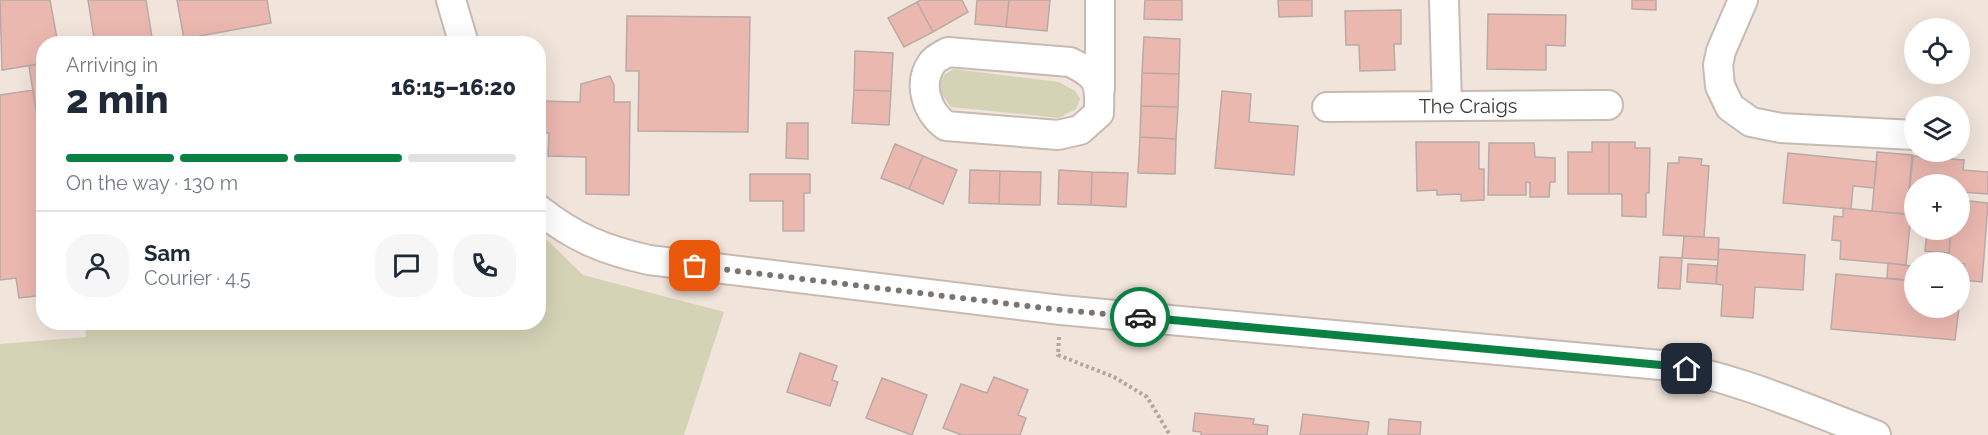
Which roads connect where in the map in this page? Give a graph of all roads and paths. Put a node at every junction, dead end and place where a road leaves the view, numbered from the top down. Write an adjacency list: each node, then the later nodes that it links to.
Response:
1 (451, 0): 5 (street)
2 (1100, 0): 6 (street)
3 (1444, 0): 8 (street)
4 (1743, 0): 10 (street)
5 (462, 36)
6 (1100, 88): 6 (street)
7 (1608, 105): 8 (street, The Craigs)
8 (1447, 106): 9 (street, The Craigs)
9 (1327, 107)
10 (1904, 134)
11 (546, 215): 12 (street)
12 (1061, 310): 13 (path); 14 (street)
13 (1170, 435)
14 (1876, 435)

